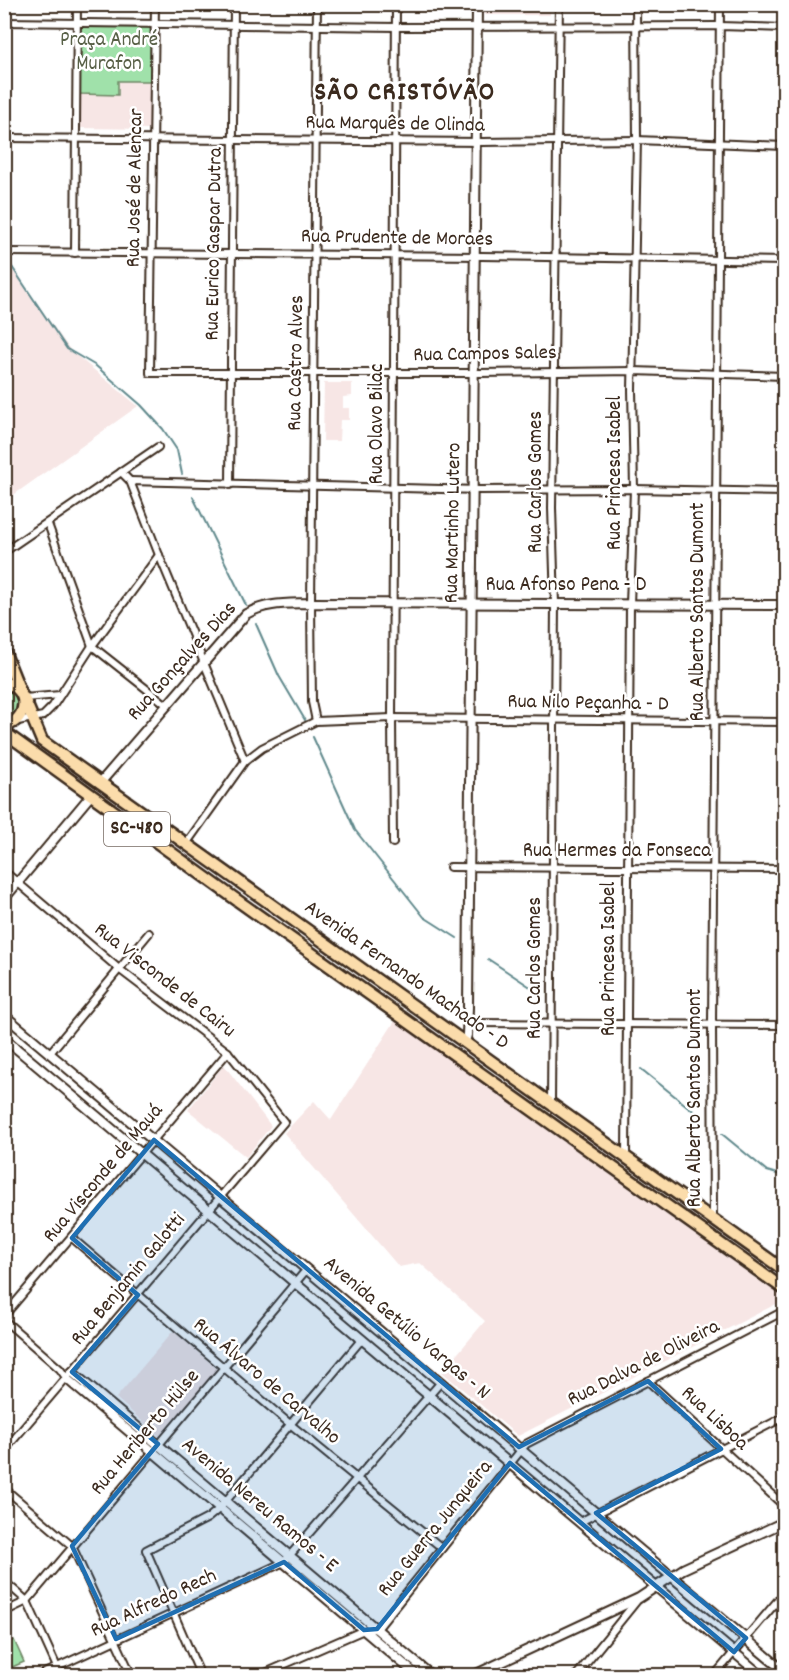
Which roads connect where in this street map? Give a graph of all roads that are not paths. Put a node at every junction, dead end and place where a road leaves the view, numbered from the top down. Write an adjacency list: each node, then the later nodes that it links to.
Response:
1 (77, 4): 11 (street)
2 (155, 4): 12 (street, Rua José de Alencar)
3 (234, 4): 13 (street, Rua Eurico Gaspar Dutra)
4 (317, 4): 15 (street, Rua Castro Alves)
5 (396, 4): 19 (street, Rua Olavo Bilac)
6 (477, 4): 16 (street, Rua Martinho Lutero)
7 (559, 4): 14 (street, Rua Carlos Gomes)
8 (636, 4): 17 (street, Rua Princesa Isabel)
9 (720, 4): 18 (street, Rua Alberto Santos Dumont)
10 (4, 22): 11 (street)
11 (77, 23): 12 (street); 22 (street)
12 (155, 24): 13 (street); 23 (street, Rua José de Alencar)
13 (234, 25): 15 (street); 24 (street, Rua Eurico Gaspar Dutra)
14 (559, 25): 16 (street); 17 (street); 27 (street, Rua Carlos Gomes)
15 (316, 26): 19 (street); 26 (street, Rua Castro Alves)
16 (477, 26): 19 (street); 29 (street, Rua Martinho Lutero)
17 (636, 26): 18 (street); 25 (street, Rua Princesa Isabel)
18 (720, 26): 20 (street); 30 (street, Rua Alberto Santos Dumont)
19 (396, 27): 28 (street, Rua Olavo Bilac)
20 (784, 28)
21 (4, 138): 22 (street, Rua Marquês de Olinda)
22 (76, 138): 23 (street, Rua Marquês de Olinda); 33 (street)
23 (153, 139): 24 (street, Rua Marquês de Olinda); 34 (street, Rua José de Alencar)
24 (233, 140): 26 (street, Rua Marquês de Olinda); 35 (street, Rua Eurico Gaspar Dutra)
25 (638, 140): 27 (street, Rua Marquês de Olinda); 30 (street, Rua Marquês de Olinda); 39 (street, Rua Princesa Isabel)
26 (315, 141): 28 (street, Rua Marquês de Olinda); 36 (street, Rua Castro Alves)
27 (557, 141): 29 (street, Rua Marquês de Olinda); 40 (street, Rua Carlos Gomes)
28 (396, 142): 29 (street, Rua Marquês de Olinda); 37 (street, Rua Olavo Bilac)
29 (476, 142): 38 (street, Rua Martinho Lutero)
30 (720, 145): 31 (street, Rua Marquês de Olinda); 41 (street, Rua Alberto Santos Dumont)
31 (784, 146)
32 (8, 252): 33 (street, Rua Prudente de Moraes)
33 (75, 253): 34 (street, Rua Prudente de Moraes)
34 (152, 254): 35 (street, Rua Prudente de Moraes); 45 (street, Rua José de Alencar)
35 (232, 254): 36 (street, Rua Prudente de Moraes); 46 (street, Rua Eurico Gaspar Dutra)
36 (314, 255): 37 (street, Rua Prudente de Moraes); 47 (street, Rua Castro Alves)
37 (395, 255): 38 (street, Rua Prudente de Moraes); 48 (street, Rua Olavo Bilac)
38 (475, 256): 40 (street, Rua Prudente de Moraes); 49 (street, Rua Martinho Lutero)
39 (634, 257): 40 (street, Rua Prudente de Moraes); 41 (street, Rua Prudente de Moraes); 44 (street, Rua Princesa Isabel)
40 (555, 258): 43 (street, Rua Carlos Gomes)
41 (719, 259): 42 (street, Rua Prudente de Moraes); 50 (street, Rua Alberto Santos Dumont)
42 (784, 261)
43 (553, 371): 44 (street, Rua Campos Sales); 49 (street, Rua Campos Sales); 58 (street, Rua Carlos Gomes)
44 (634, 371): 50 (street, Rua Campos Sales); 59 (street, Rua Princesa Isabel)
45 (150, 373): 46 (street, Rua Campos Sales)
46 (231, 373): 47 (street, Rua Campos Sales); 55 (street, Rua Eurico Gaspar Dutra)
47 (314, 373): 48 (street, Rua Campos Sales); 56 (street, Rua Castro Alves)
48 (394, 373): 49 (street, Rua Campos Sales); 57 (street, Rua Olavo Bilac)
49 (474, 373): 60 (street, Rua Martinho Lutero)
50 (716, 374): 51 (street, Rua Campos Sales); 61 (street, Rua Alberto Santos Dumont)
51 (784, 375)
52 (159, 447): 53 (street)
53 (120, 472): 54 (street); 63 (street)
54 (130, 481): 55 (street); 65 (street)
55 (230, 484): 56 (street)
56 (312, 486): 57 (street); 66 (street, Rua Castro Alves)
57 (394, 487): 60 (street); 67 (street, Rua Olavo Bilac)
58 (553, 488): 59 (street); 60 (street); 69 (street, Rua Carlos Gomes)
59 (634, 489): 61 (street); 70 (street, Rua Princesa Isabel)
60 (472, 490): 68 (street, Rua Martinho Lutero)
61 (716, 492): 62 (street); 71 (street, Rua Alberto Santos Dumont)
62 (784, 492)
63 (48, 524): 64 (street); 73 (street)
64 (4, 552)
65 (159, 555): 73 (street); 75 (street)
66 (311, 603): 67 (street, Rua Afonso Pena - D); 75 (street, Rua Gonçalves Dias); 85 (street, Rua Castro Alves)
67 (392, 603): 68 (street, Rua Afonso Pena - D); 81 (street, Rua Olavo Bilac)
68 (472, 604): 69 (street, Rua Afonso Pena - D); 82 (street, Rua Martinho Lutero)
69 (555, 604): 70 (street, Rua Afonso Pena - D); 83 (street, Rua Carlos Gomes)
70 (630, 605): 71 (street, Rua Afonso Pena - D); 86 (street, Rua Princesa Isabel)
71 (716, 605): 72 (street, Rua Afonso Pena - D); 87 (street, Rua Alberto Santos Dumont)
72 (784, 605)
73 (92, 646): 78 (street); 79 (street)
74 (5, 652): 77 (main road, Avenida Fernando Machado - D)
75 (204, 663): 79 (street, Rua Gonçalves Dias); 91 (street)
76 (4, 683): 77 (main road)
77 (22, 694): 78 (street); 80 (main road, Avenida Fernando Machado - D); 84 (main road)
78 (61, 695): 80 (street)
79 (168, 705): 92 (street, Rua Gonçalves Dias)
80 (32, 718): 84 (street); 92 (main road, Avenida Fernando Machado - D)
81 (392, 718): 82 (street, Rua Nilo Peçanha - D); 85 (street, Rua Nilo Peçanha - D); 94 (street, Rua Olavo Bilac)
82 (471, 719): 83 (street, Rua Nilo Peçanha - D); 98 (street, Rua Martinho Lutero)
83 (554, 720): 86 (street, Rua Nilo Peçanha - D); 99 (street, Rua Carlos Gomes)
84 (17, 721): 89 (main road)
85 (316, 721): 91 (street)
86 (629, 721): 87 (street, Rua Nilo Peçanha - D); 100 (street, Rua Princesa Isabel)
87 (715, 721): 88 (street, Rua Nilo Peçanha - D); 101 (street, Rua Alberto Santos Dumont)
88 (784, 722)
89 (4, 726)
90 (4, 732): 93 (main road, Avenida Fernando Machado - D / SC-480)
91 (245, 761): 95 (street)
92 (100, 783): 95 (main road, Avenida Fernando Machado - D)
93 (91, 795): 96 (main road, Avenida Fernando Machado - D / SC-480); 104 (street)
94 (393, 843)
95 (186, 844): 96 (main road); 108 (main road, Avenida Fernando Machado - D)
96 (177, 857): 109 (main road, Avenida Fernando Machado - D / SC-480)
97 (450, 867): 98 (street, Rua Hermes da Fonseca)
98 (469, 867): 99 (street, Rua Hermes da Fonseca); 111 (street, Rua Martinho Lutero)
99 (553, 867): 100 (street, Rua Hermes da Fonseca); 112 (street, Rua Carlos Gomes)
100 (627, 868): 101 (street, Rua Hermes da Fonseca); 113 (street, Rua Princesa Isabel)
101 (713, 869): 102 (street, Rua Hermes da Fonseca); 114 (street, Rua Alberto Santos Dumont)
102 (784, 869)
103 (4, 871): 104 (street, Rua Visconde de Cairu)
104 (19, 883): 105 (street); 107 (street, Rua Visconde de Cairu)
105 (4, 899)
106 (149, 933): 107 (street)
107 (119, 969): 118 (street, Rua Visconde de Cairu); 119 (street)
108 (375, 978): 109 (main road); 117 (main road, Avenida Fernando Machado - D)
109 (365, 991): 120 (main road, Avenida Fernando Machado - D)
110 (4, 1015): 119 (street, Avenida Getúlio Vargas - N)
111 (468, 1023): 112 (street); 117 (street, Rua Martinho Lutero)
112 (552, 1023): 113 (street); 121 (street, Rua Carlos Gomes)
113 (626, 1024): 114 (street); 127 (street, Rua Princesa Isabel)
114 (712, 1024): 115 (street); 130 (street, Rua Alberto Santos Dumont)
115 (784, 1025)
116 (4, 1038): 126 (street, Avenida Getúlio Vargas - N)
117 (465, 1042): 120 (main road); 121 (main road, Avenida Fernando Machado - D)
118 (228, 1052): 122 (street, Rua Visconde de Cairu); 125 (street, Rua Visconde de Mauá)
119 (50, 1053): 125 (street, Avenida Getúlio Vargas - N)
120 (457, 1055): 123 (main road, Avenida Fernando Machado - D)
121 (551, 1103): 124 (main road, Avenida Fernando Machado - D)
122 (278, 1129): 128 (street, Rua Benjamin Galotti)
123 (560, 1130): 124 (main road); 135 (main road, Avenida Fernando Machado - D)
124 (594, 1135): 127 (main road, Avenida Fernando Machado - D)
125 (154, 1140): 126 (street, Rua Visconde de Mauá); 128 (street, Avenida Getúlio Vargas - N)
126 (142, 1154): 129 (street, Avenida Getúlio Vargas - N); 131 (street, Rua Visconde de Mauá)
127 (626, 1157): 130 (main road, Avenida Fernando Machado - D)
128 (221, 1197): 129 (street, Rua Benjamin Galotti); 132 (street, Avenida Getúlio Vargas - N)
129 (210, 1210): 134 (street, Avenida Getúlio Vargas - N); 136 (street, Rua Benjamin Galotti)
130 (713, 1219): 133 (main road, Avenida Fernando Machado - D)
131 (72, 1238): 136 (street, Rua Álvaro de Carvalho); 138 (street, Rua Visconde de Mauá)
132 (307, 1269): 134 (street, Rua Heriberto Hülse); 143 (street, Avenida Getúlio Vargas - N)
133 (784, 1270)
134 (295, 1282): 139 (street, Avenida Getúlio Vargas - N); 140 (street, Rua Heriberto Hülse)
135 (784, 1289)
136 (138, 1295): 140 (street, Rua Álvaro de Carvalho); 141 (street, Rua Benjamin Galotti)
137 (784, 1311): 142 (street, Rua Dalva de Oliveira)
138 (4, 1318): 141 (street, Avenida Nereu Ramos - E)
139 (362, 1338): 144 (street, Avenida Getúlio Vargas - N); 146 (street)
140 (223, 1368): 146 (street, Rua Álvaro de Carvalho); 147 (street, Rua Heriberto Hülse)
141 (69, 1376): 147 (street, Avenida Nereu Ramos - E); 150 (street, Rua Benjamin Galotti)
142 (648, 1381): 148 (street, Rua Dalva de Oliveira); 149 (street, Rua Lisboa)
143 (441, 1382): 144 (street); 148 (street, Avenida Getúlio Vargas - N)
144 (430, 1396): 151 (street, Avenida Getúlio Vargas - N); 152 (street)
145 (784, 1417): 149 (street)
146 (290, 1425): 152 (street, Rua Álvaro de Carvalho); 154 (street)
147 (155, 1448): 154 (street, Avenida Nereu Ramos - E); 159 (street, Rua Heriberto Hülse)
148 (521, 1449): 151 (street, Rua Guerra Junqueira); 156 (street, Avenida Getúlio Vargas - N)
149 (721, 1449): 155 (street, Rua Lisboa); 156 (street)
150 (4, 1451)
151 (510, 1463): 157 (street, Avenida Getúlio Vargas - N); 160 (street, Rua Guerra Junqueira)
152 (357, 1478): 160 (street, Rua Álvaro de Carvalho); 161 (street)
153 (4, 1488): 159 (street)
154 (223, 1505): 161 (street, Avenida Nereu Ramos - E); 169 (street)
155 (784, 1506)
156 (596, 1513): 157 (street); 162 (street, Avenida Getúlio Vargas - N)
157 (580, 1522): 164 (street, Avenida Getúlio Vargas - N)
158 (784, 1522): 162 (street)
159 (72, 1546): 167 (street, Rua Heriberto Hülse); 173 (street)
160 (442, 1548): 170 (street, Rua Guerra Junqueira)
161 (287, 1559): 169 (street, Rua Alfredo Rech); 170 (street, Avenida Nereu Ramos - E); 171 (street, Avenida Nereu Ramos - E)
162 (671, 1576): 164 (street); 172 (street, Avenida Getúlio Vargas - N)
163 (4, 1581): 167 (street)
164 (657, 1587): 166 (street); 174 (street, Avenida Getúlio Vargas - N)
165 (784, 1593): 172 (street)
166 (639, 1598): 185 (street); 186 (street)
167 (27, 1601): 168 (street, Rua Heriberto Hülse); 176 (street)
168 (4, 1612)
169 (173, 1612): 173 (street, Rua Alfredo Rech); 181 (street)
170 (377, 1629): 171 (street); 175 (street, Avenida Nereu Ramos - E)
171 (364, 1630): 175 (street, Avenida Nereu Ramos - E); 182 (street)
172 (746, 1638): 174 (street); 177 (street, Avenida Getúlio Vargas - N)
173 (116, 1639): 176 (street, Rua Alfredo Rech); 180 (street)
174 (734, 1652): 187 (street); 188 (street, Avenida Getúlio Vargas - N)
175 (403, 1657): 183 (street, Avenida Nereu Ramos - E); 184 (street, Avenida Nereu Ramos - E)
176 (57, 1667): 178 (street, Rua Alfredo Rech); 179 (street)
177 (784, 1671)
178 (38, 1676)
179 (61, 1676)
180 (132, 1676)
181 (201, 1676)
182 (258, 1676)
183 (418, 1676)
184 (432, 1676)
185 (472, 1676)
186 (576, 1676)
187 (714, 1676)
188 (762, 1676)

